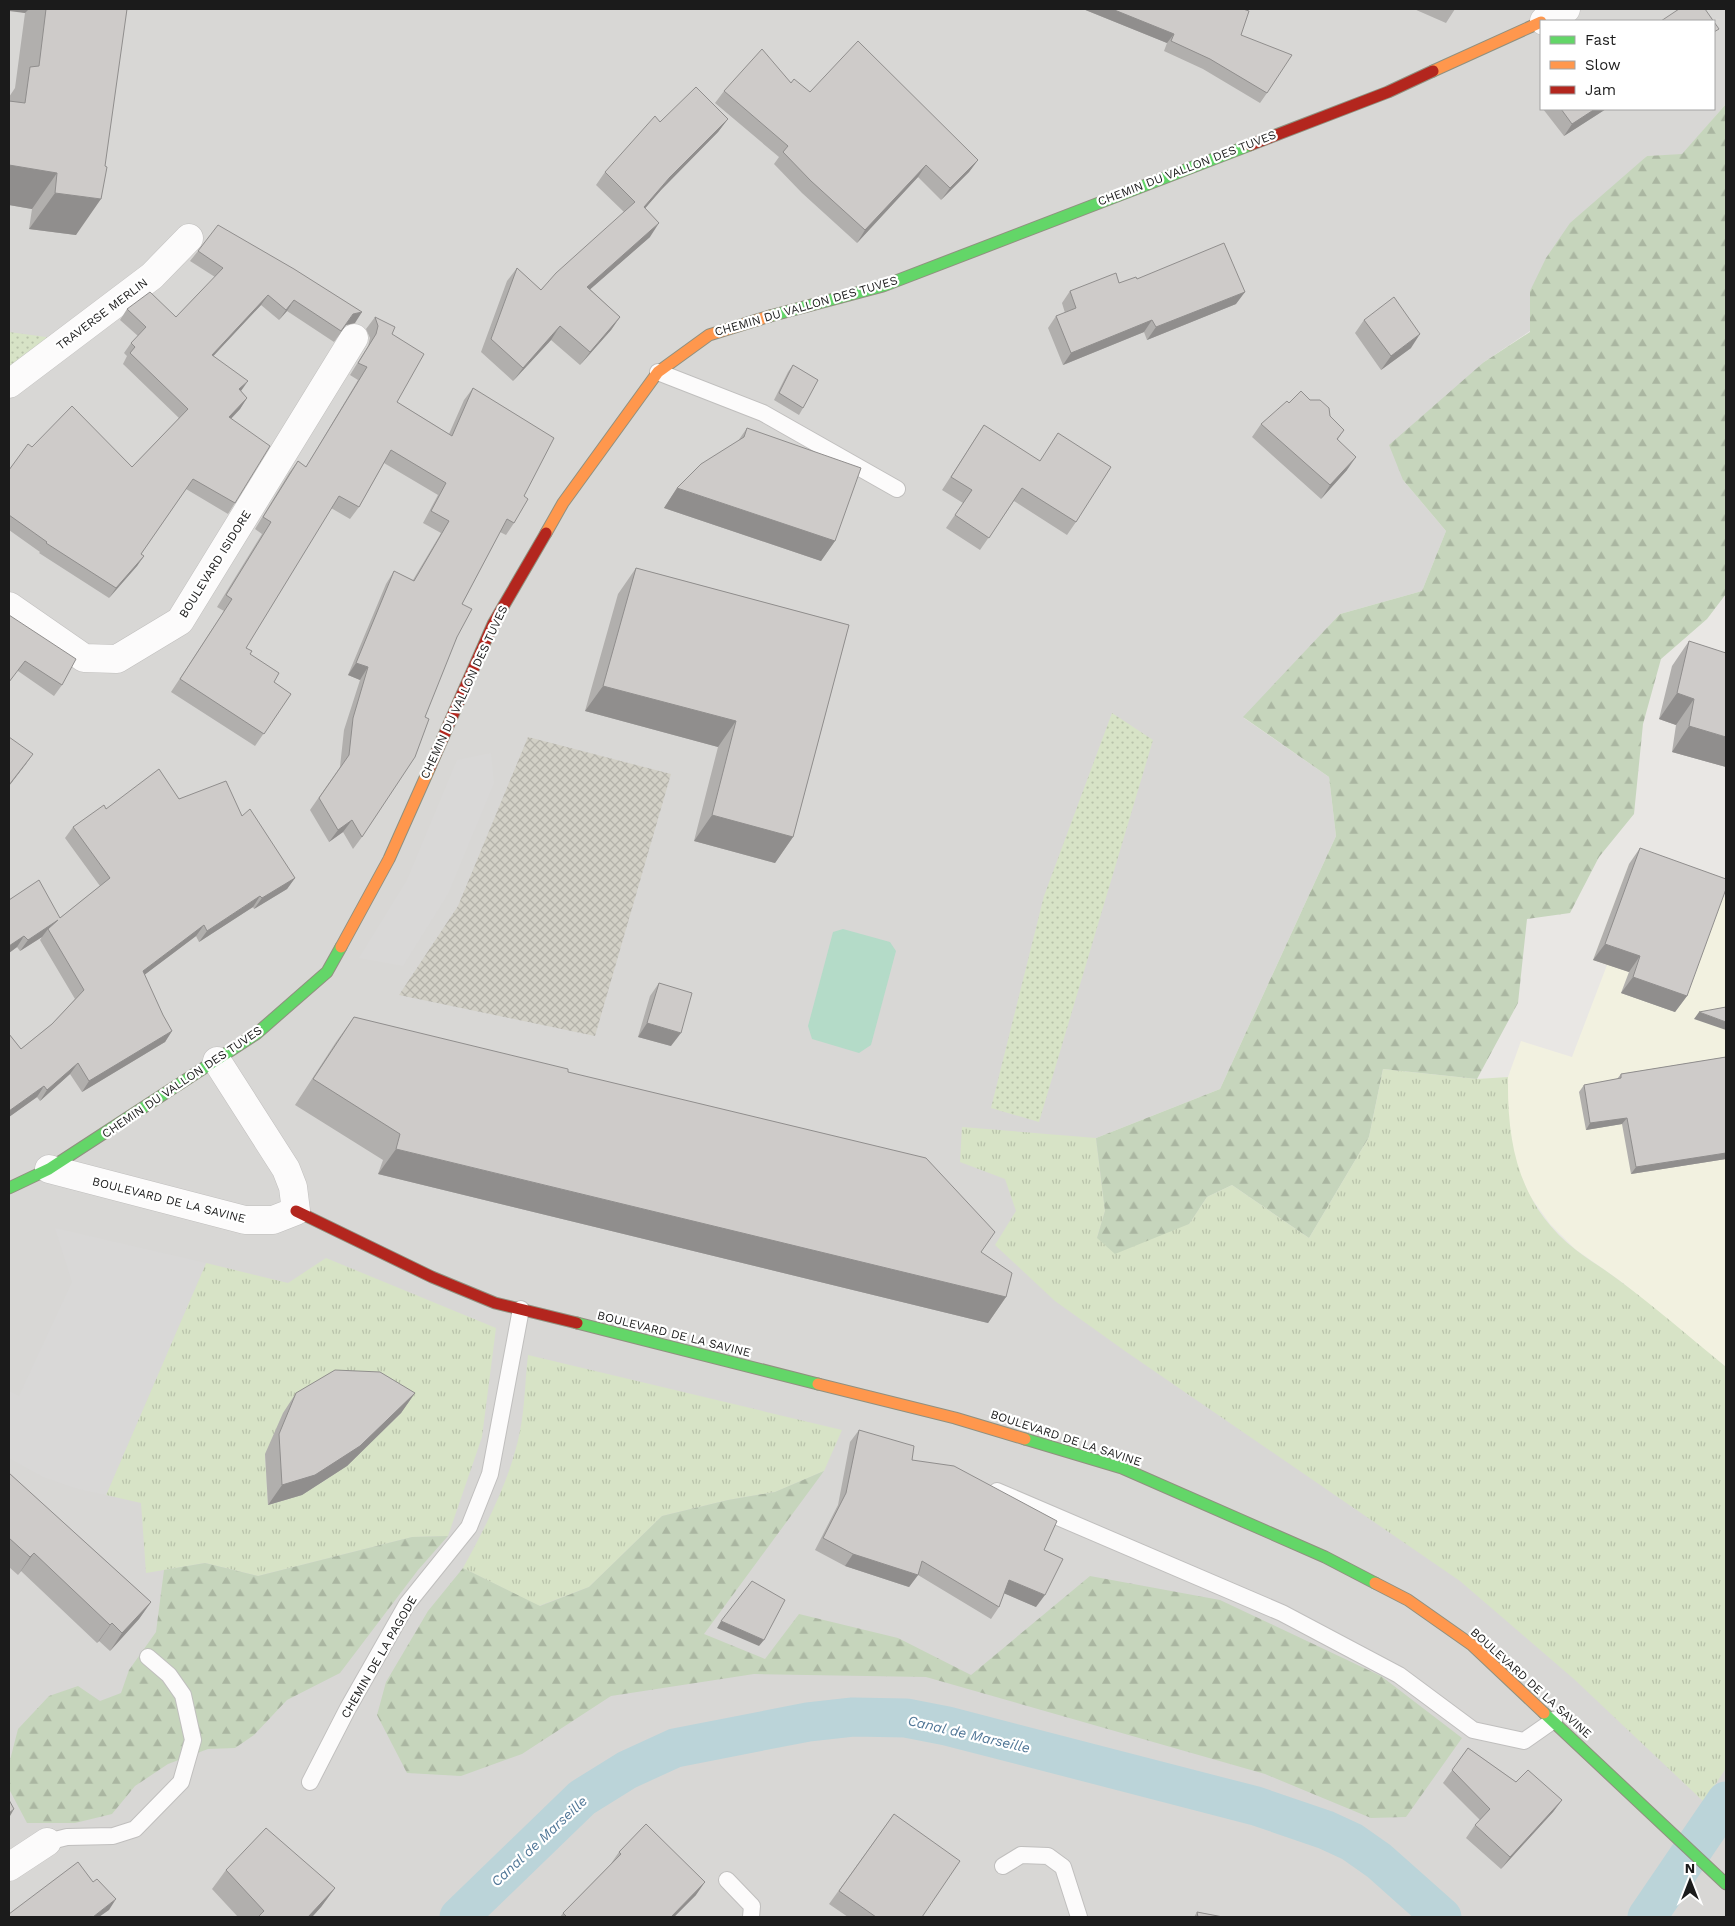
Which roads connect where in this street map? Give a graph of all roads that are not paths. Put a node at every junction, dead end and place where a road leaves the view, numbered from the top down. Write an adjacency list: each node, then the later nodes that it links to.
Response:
1 (1566, 9): 2 (street, CHEMIN DU VALLON DES TUVES)
2 (1546, 20)
3 (1540, 23): 6 (street, CHEMIN DU VALLON DES TUVES)
4 (189, 238): 7 (street, TRAVERSE MERLIN)
5 (354, 338): 9 (street, BOULEVARD ISIDORE)
6 (658, 372): 8 (lane); 10 (street, CHEMIN DU VALLON DES TUVES)
7 (9, 384)
8 (898, 489)
9 (9, 606)
10 (216, 1061): 11 (street, CHEMIN DU VALLON DES TUVES); 13 (street)
11 (49, 1169): 12 (street, CHEMIN DU VALLON DES TUVES); 13 (street, BOULEVARD DE LA SAVINE)
12 (9, 1188)
13 (296, 1211): 14 (street, BOULEVARD DE LA SAVINE)
14 (521, 1309): 17 (street, BOULEVARD DE LA SAVINE); 18 (lane, CHEMIN DE LA PAGODE)
15 (981, 1484): 17 (lane)
16 (148, 1657): 19 (lane)
17 (1554, 1720): 23 (street, BOULEVARD DE LA SAVINE)
18 (310, 1782)
19 (46, 1842): 21 (street)
20 (1003, 1866): 25 (lane)
21 (9, 1867)
22 (727, 1880): 24 (lane)
23 (1726, 1884)
24 (751, 1917)
25 (1079, 1917)

